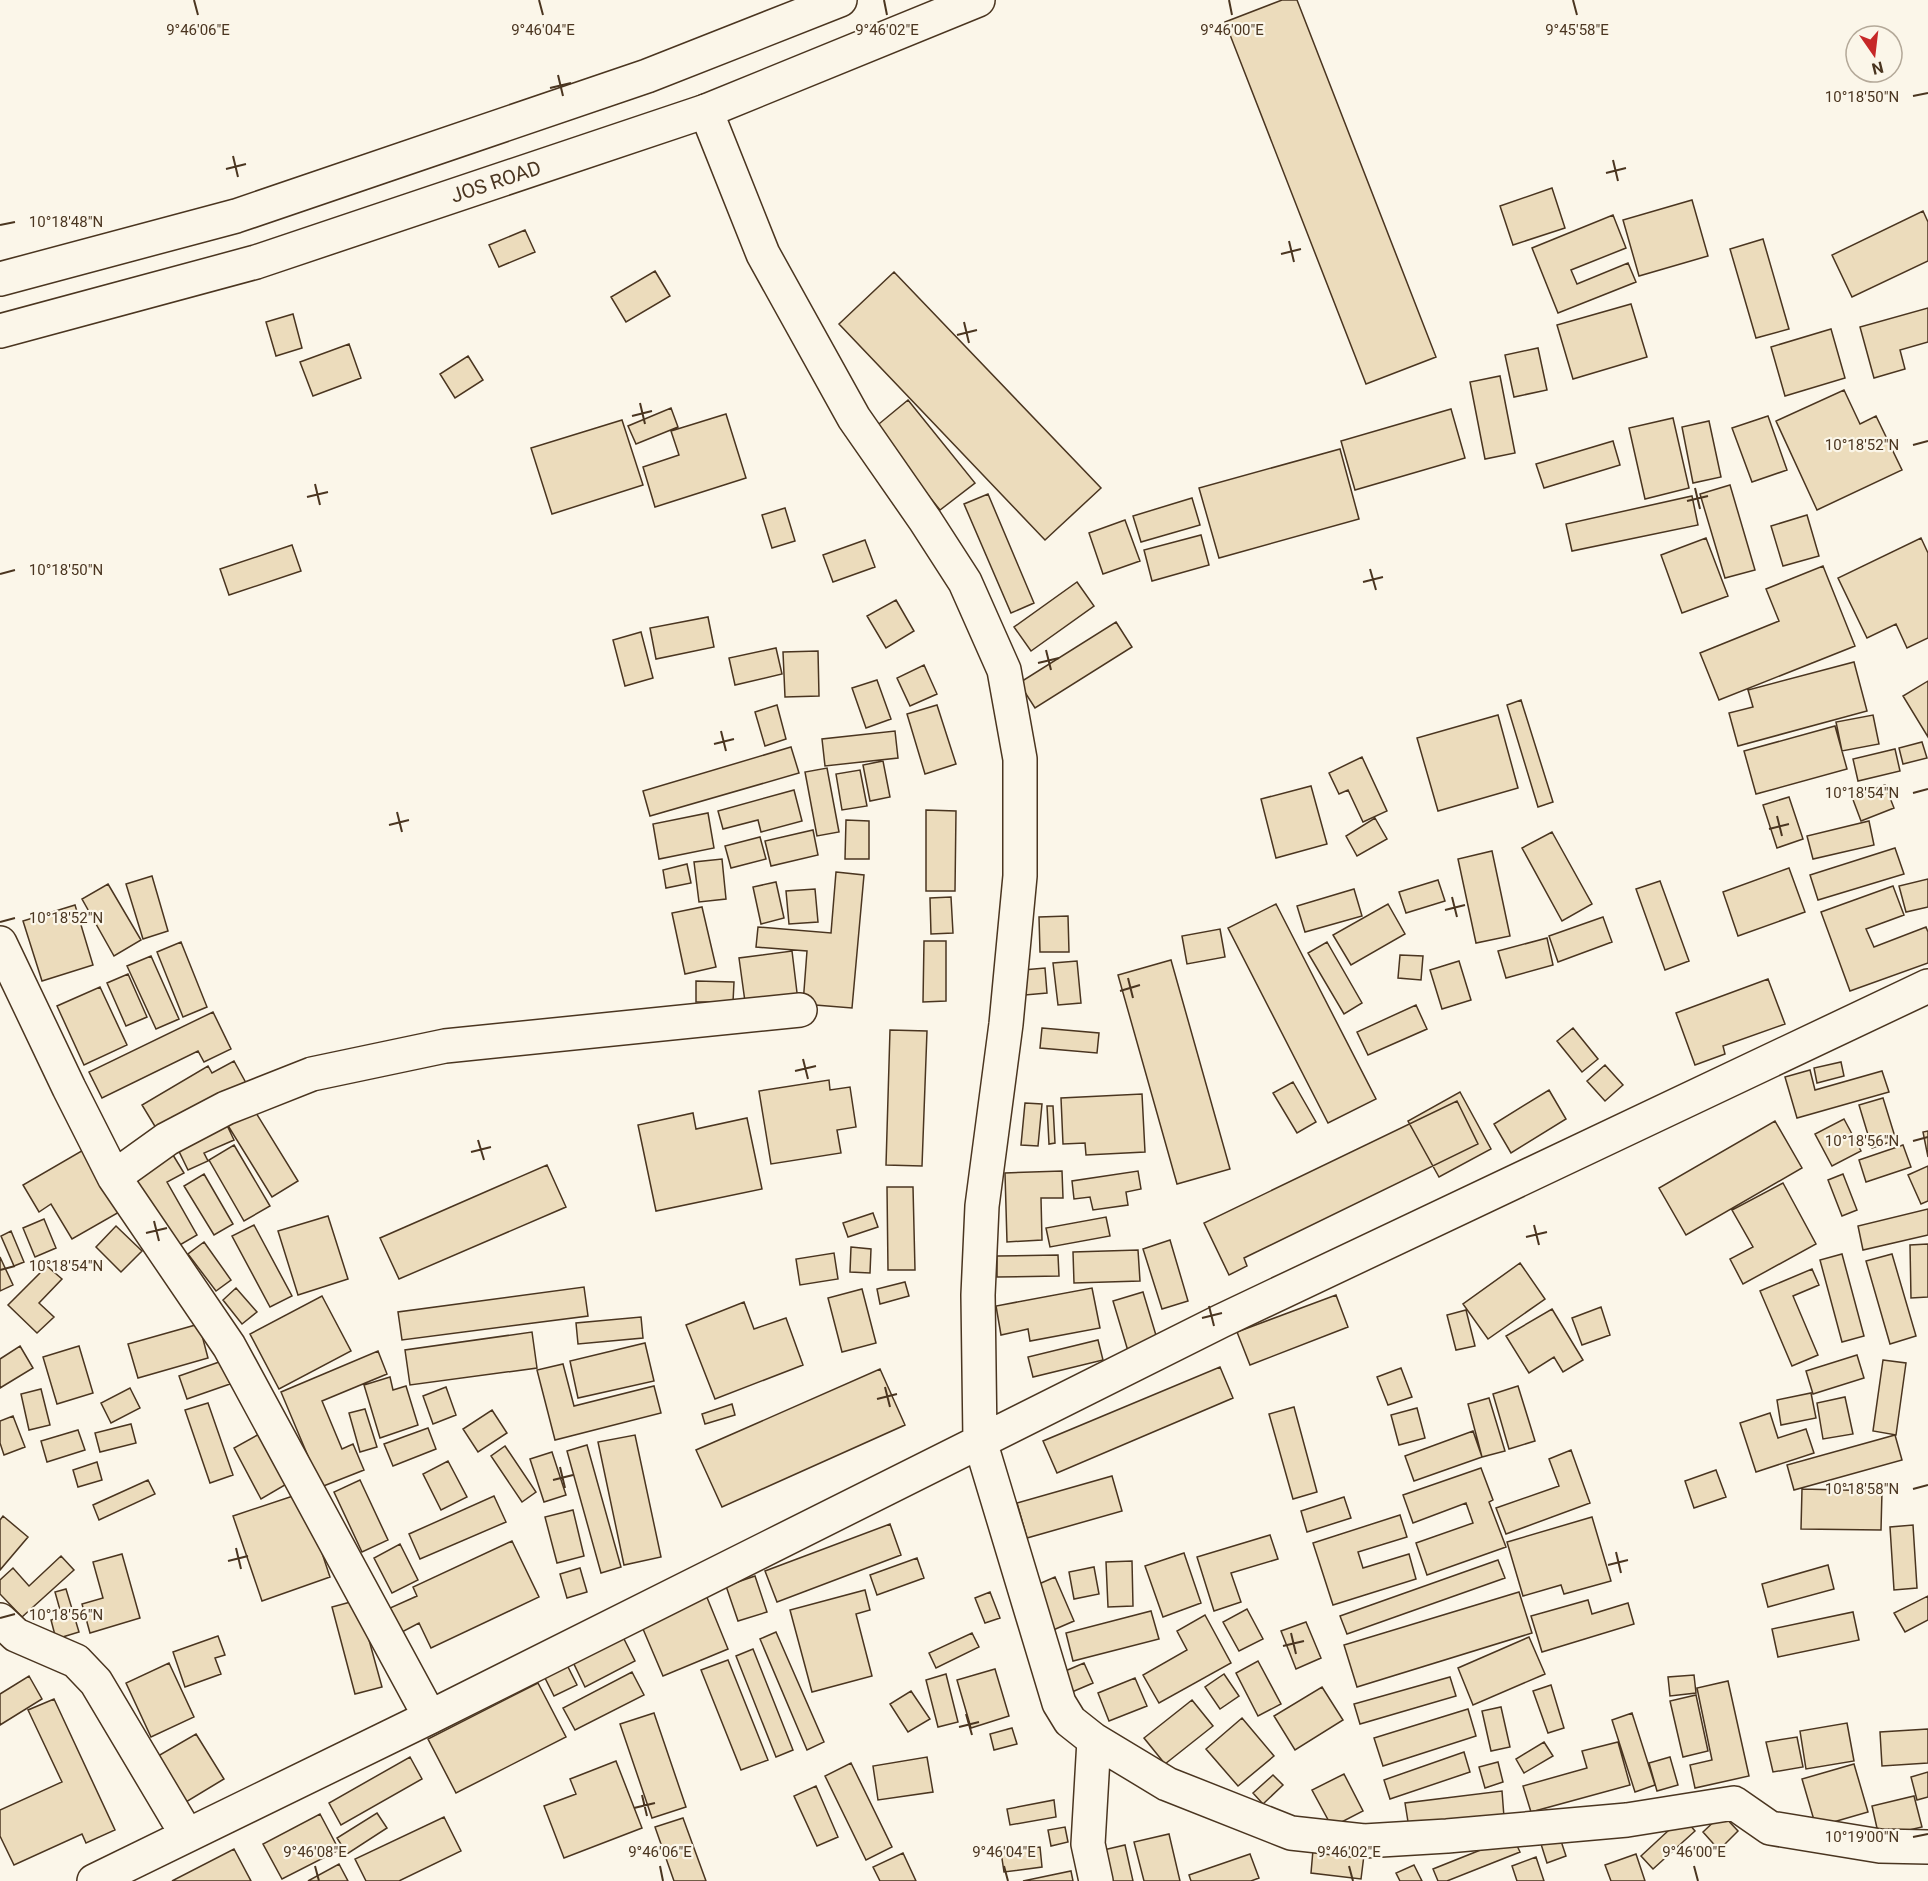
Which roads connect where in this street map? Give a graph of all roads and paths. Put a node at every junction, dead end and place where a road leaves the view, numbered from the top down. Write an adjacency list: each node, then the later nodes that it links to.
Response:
1 (840, 0): 4 (main road)
2 (978, 0): 3 (main road, JOS ROAD)
3 (706, 111): 5 (main road, JOS ROAD); 10 (main road)
4 (0, 279)
5 (0, 331)
6 (0, 943): 9 (main road)
7 (1928, 986): 10 (main road)
8 (800, 1010): 9 (main road)
9 (114, 1177): 12 (main road)
10 (980, 1441): 12 (main road); 13 (main road)
11 (0, 1620): 14 (main road)
12 (430, 1717): 14 (main road)
13 (1094, 1740): 15 (main road); 17 (main road)
14 (187, 1835): 16 (main road)
15 (1928, 1847)
16 (94, 1881)
17 (1096, 1881)

